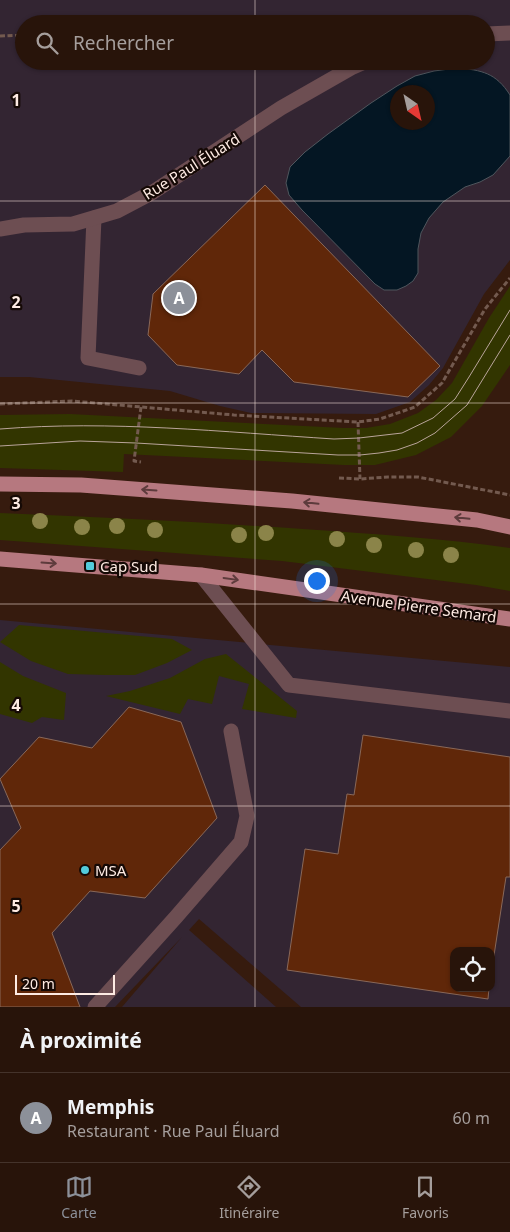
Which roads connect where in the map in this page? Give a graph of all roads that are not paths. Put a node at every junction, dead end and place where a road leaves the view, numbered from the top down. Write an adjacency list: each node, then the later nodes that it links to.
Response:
1 (510, 32): 2 (street)
2 (495, 33)
3 (348, 70): 4 (street, Rue Paul Éluard)
4 (94, 218): 5 (street, Rue Paul Éluard); 6 (street)
5 (0, 229)
6 (139, 368)
7 (0, 484): 8 (main road, one-way to 7)
8 (510, 527)
9 (0, 559): 10 (main road, Avenue Pierre Semard, one-way to 10)
10 (201, 575): 11 (main road, Avenue Pierre Semard, one-way to 11); 12 (street)
11 (510, 618)
12 (510, 712)
13 (231, 731): 14 (street)
14 (95, 1007)

